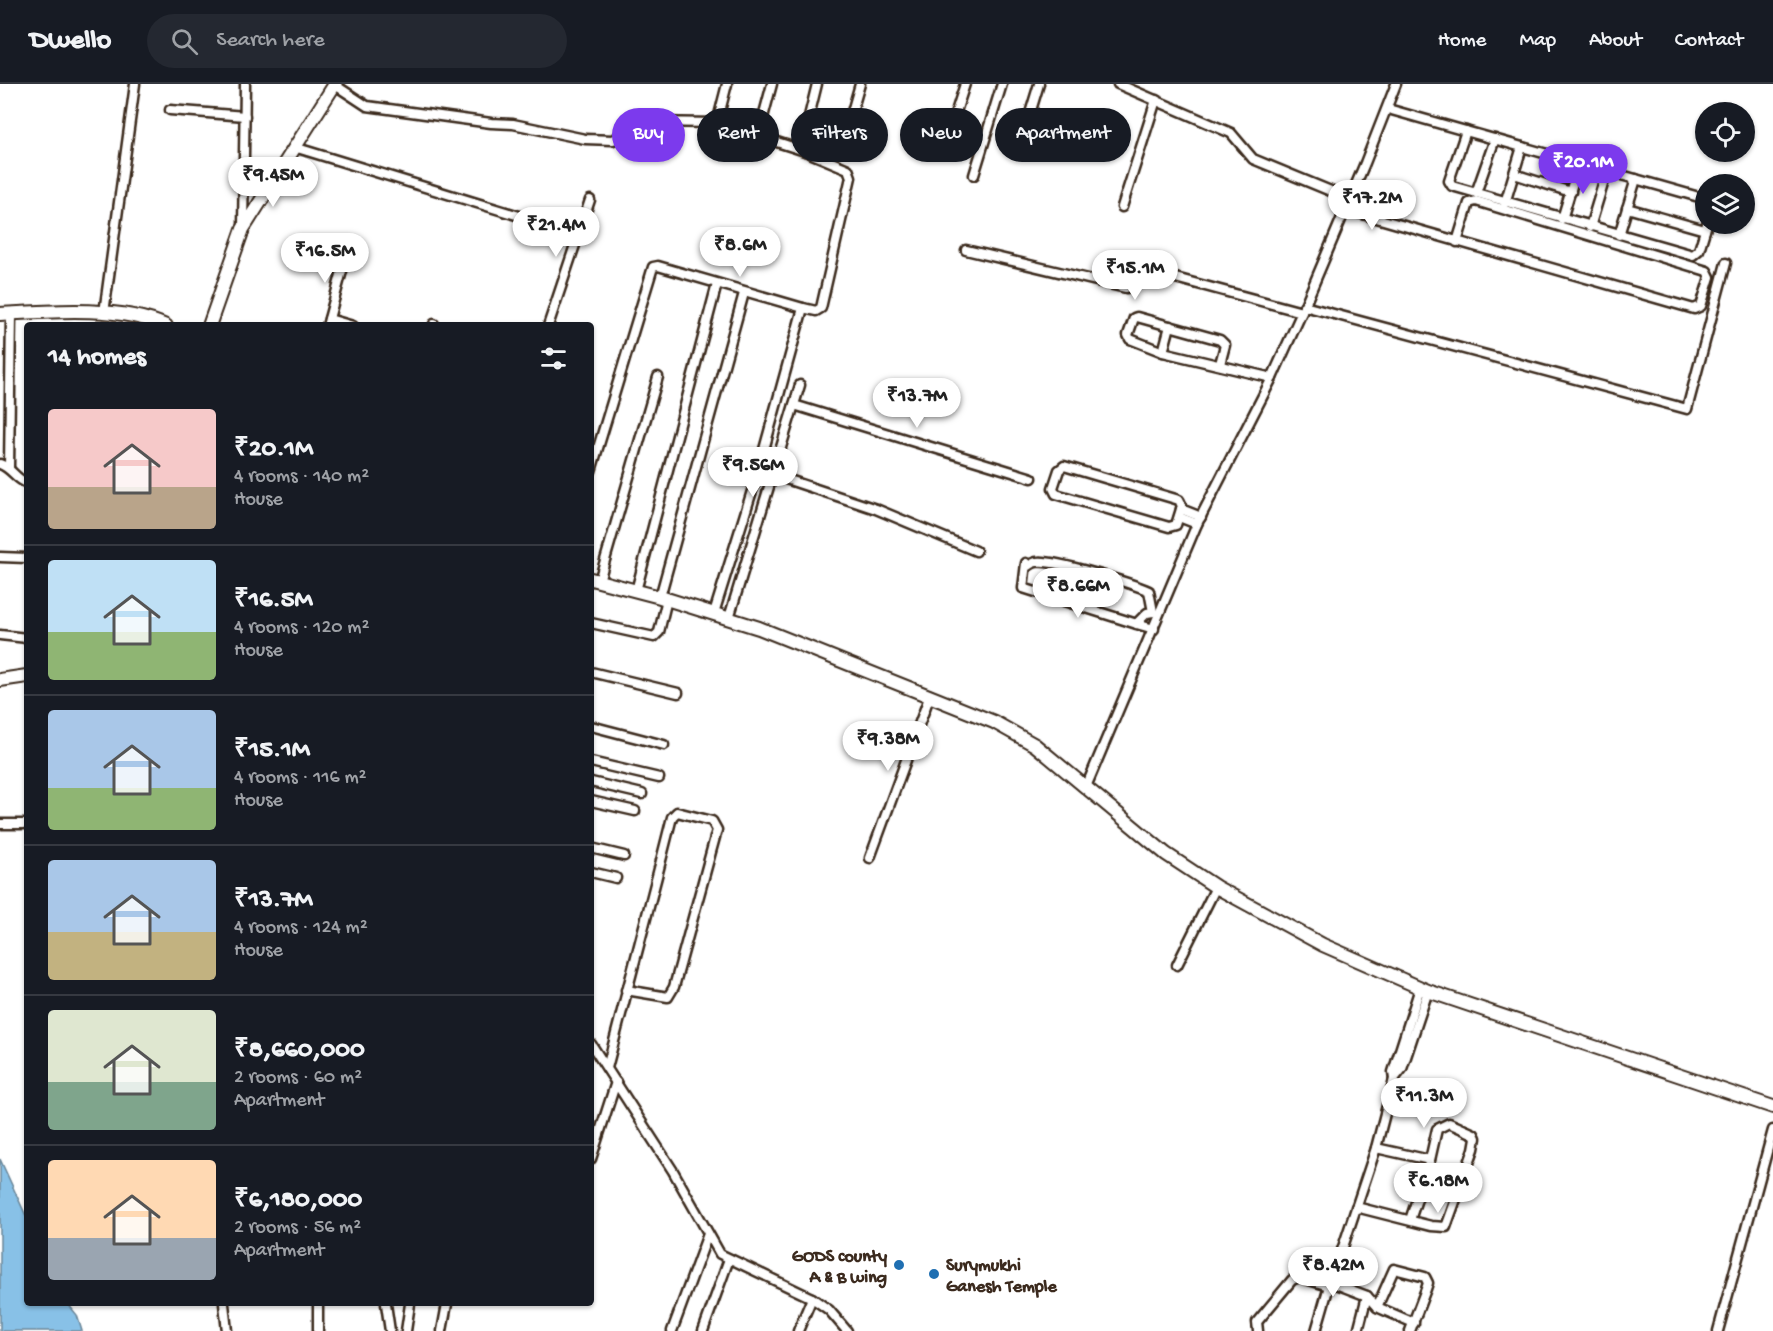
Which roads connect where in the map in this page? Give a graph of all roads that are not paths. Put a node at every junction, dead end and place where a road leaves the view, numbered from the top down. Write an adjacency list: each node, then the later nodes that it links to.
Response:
1 (135, 84): 58 (street)
2 (245, 84): 22 (street)
3 (335, 84): 23 (street); 26 (main road)
4 (727, 84): 14 (street)
5 (772, 84): 15 (street)
6 (817, 84): 16 (street)
7 (860, 84): 17 (street)
8 (964, 84): 18 (street)
9 (1002, 84): 32 (street)
10 (1039, 84): 19 (street)
11 (1118, 84): 13 (street)
12 (1395, 84): 20 (street)
13 (1156, 100): 37 (street); 40 (street)
14 (721, 108)
15 (766, 108)
16 (810, 108)
17 (853, 108)
18 (958, 108)
19 (1032, 108)
20 (1388, 109): 24 (street); 37 (street)
21 (170, 110): 22 (street)
22 (245, 116): 46 (street)
23 (697, 123)
24 (1466, 131): 25 (street); 35 (street)
25 (1495, 139): 27 (street); 35 (street)
26 (294, 147): 46 (main road); 47 (street)
27 (1522, 147): 29 (street); 31 (street)
28 (831, 162): 56 (street)
29 (1579, 163): 30 (street); 34 (street)
30 (1607, 171): 33 (street); 45 (street)
31 (1514, 174): 34 (street); 39 (street)
32 (974, 175)
33 (1636, 179): 36 (street); 41 (street)
34 (1571, 192): 43 (street)
35 (1476, 194): 39 (street)
36 (1695, 196)
37 (1350, 199): 42 (street)
38 (590, 200): 47 (street)
39 (1505, 203): 43 (street)
40 (1122, 207)
41 (1627, 208): 44 (street); 49 (street)
42 (1345, 209): 50 (street); 57 (street)
43 (1562, 219): 45 (street)
44 (1695, 223)
45 (1590, 227): 49 (street)
46 (243, 229): 61 (main road)
47 (578, 234): 63 (street)
48 (1704, 234): 49 (street)
49 (1619, 235)
50 (1457, 242): 50 (street)
51 (348, 249): 62 (street)
52 (966, 250): 57 (street)
53 (1726, 263): 57 (street)
54 (717, 284): 55 (street); 73 (street); 85 (street)
55 (744, 293): 56 (street); 86 (street)
56 (803, 308): 87 (street)
57 (1303, 309): 70 (street)
58 (104, 313): 59 (main road); 60 (main road)
59 (6, 314): 66 (street)
60 (157, 322)
61 (210, 322)
62 (328, 322)
63 (549, 322)
64 (1170, 326): 65 (street); 65 (street); 68 (street)
65 (1162, 352): 68 (street)
66 (11, 357): 67 (street); 75 (street)
67 (0, 359)
68 (1220, 364): 70 (street)
69 (658, 377): 84 (street)
70 (1272, 378): 80 (street)
71 (800, 385): 72 (street)
72 (794, 405): 76 (street); 77 (street)
73 (594, 461)
74 (0, 464): 75 (street)
75 (9, 468): 78 (street)
76 (774, 475): 81 (street); 88 (street)
77 (1032, 478)
78 (24, 482)
79 (1180, 513): 79 (street); 80 (street)
80 (1199, 521): 91 (street)
81 (976, 551)
82 (0, 557): 83 (street)
83 (24, 558)
84 (595, 580): 85 (main road)
85 (636, 591): 86 (main road)
86 (664, 598): 87 (main road); 89 (street)
87 (714, 613): 88 (main road)
88 (729, 618): 98 (main road)
89 (594, 624)
90 (1136, 624): 90 (street); 91 (street)
91 (1154, 629): 104 (street)
92 (0, 635): 93 (street)
93 (24, 638)
94 (594, 673): 97 (street)
95 (24, 676): 96 (main road)
96 (0, 680)
97 (678, 693)
98 (930, 695): 104 (main road); 112 (street)
99 (594, 727): 100 (street)
100 (664, 745)
101 (594, 763): 102 (street)
102 (659, 778)
103 (594, 783): 105 (street)
104 (1086, 787): 115 (main road)
105 (642, 794)
106 (594, 802): 107 (street)
107 (635, 811)
108 (0, 824): 109 (street)
109 (24, 824)
110 (594, 849): 111 (street)
111 (624, 855)
112 (870, 858)
113 (594, 873): 114 (street)
114 (616, 878)
115 (1215, 887): 116 (street); 118 (main road)
116 (1177, 965)
117 (626, 990): 117 (street); 120 (street)
118 (1424, 990): 122 (main road); 124 (street)
119 (594, 1048): 120 (street)
120 (607, 1068): 121 (street)
121 (616, 1082): 125 (street); 129 (street)
122 (1773, 1107)
123 (1773, 1130): 153 (street)
124 (1376, 1148): 126 (street); 127 (street)
125 (594, 1150)
126 (1430, 1160): 128 (street); 128 (street)
127 (1356, 1207): 128 (street); 131 (street)
128 (1410, 1220)
129 (708, 1234): 130 (street); 146 (street)
130 (729, 1259): 133 (street); 147 (street)
131 (1332, 1285): 132 (street); 150 (street); 151 (street)
132 (1367, 1296): 139 (street); 152 (street)
133 (812, 1298): 148 (street); 149 (street)
134 (224, 1306): 141 (street)
135 (318, 1306): 142 (street)
136 (386, 1306): 143 (street)
137 (410, 1306): 144 (street)
138 (447, 1306): 145 (street)
139 (1377, 1307): 140 (street); 140 (street)
140 (1412, 1327)
141 (227, 1331)
142 (318, 1331)
143 (390, 1331)
144 (406, 1331)
145 (442, 1331)
146 (672, 1331)
147 (703, 1331)
148 (798, 1331)
149 (847, 1331)
150 (1258, 1331)
151 (1316, 1331)
152 (1358, 1331)
153 (1718, 1331)

